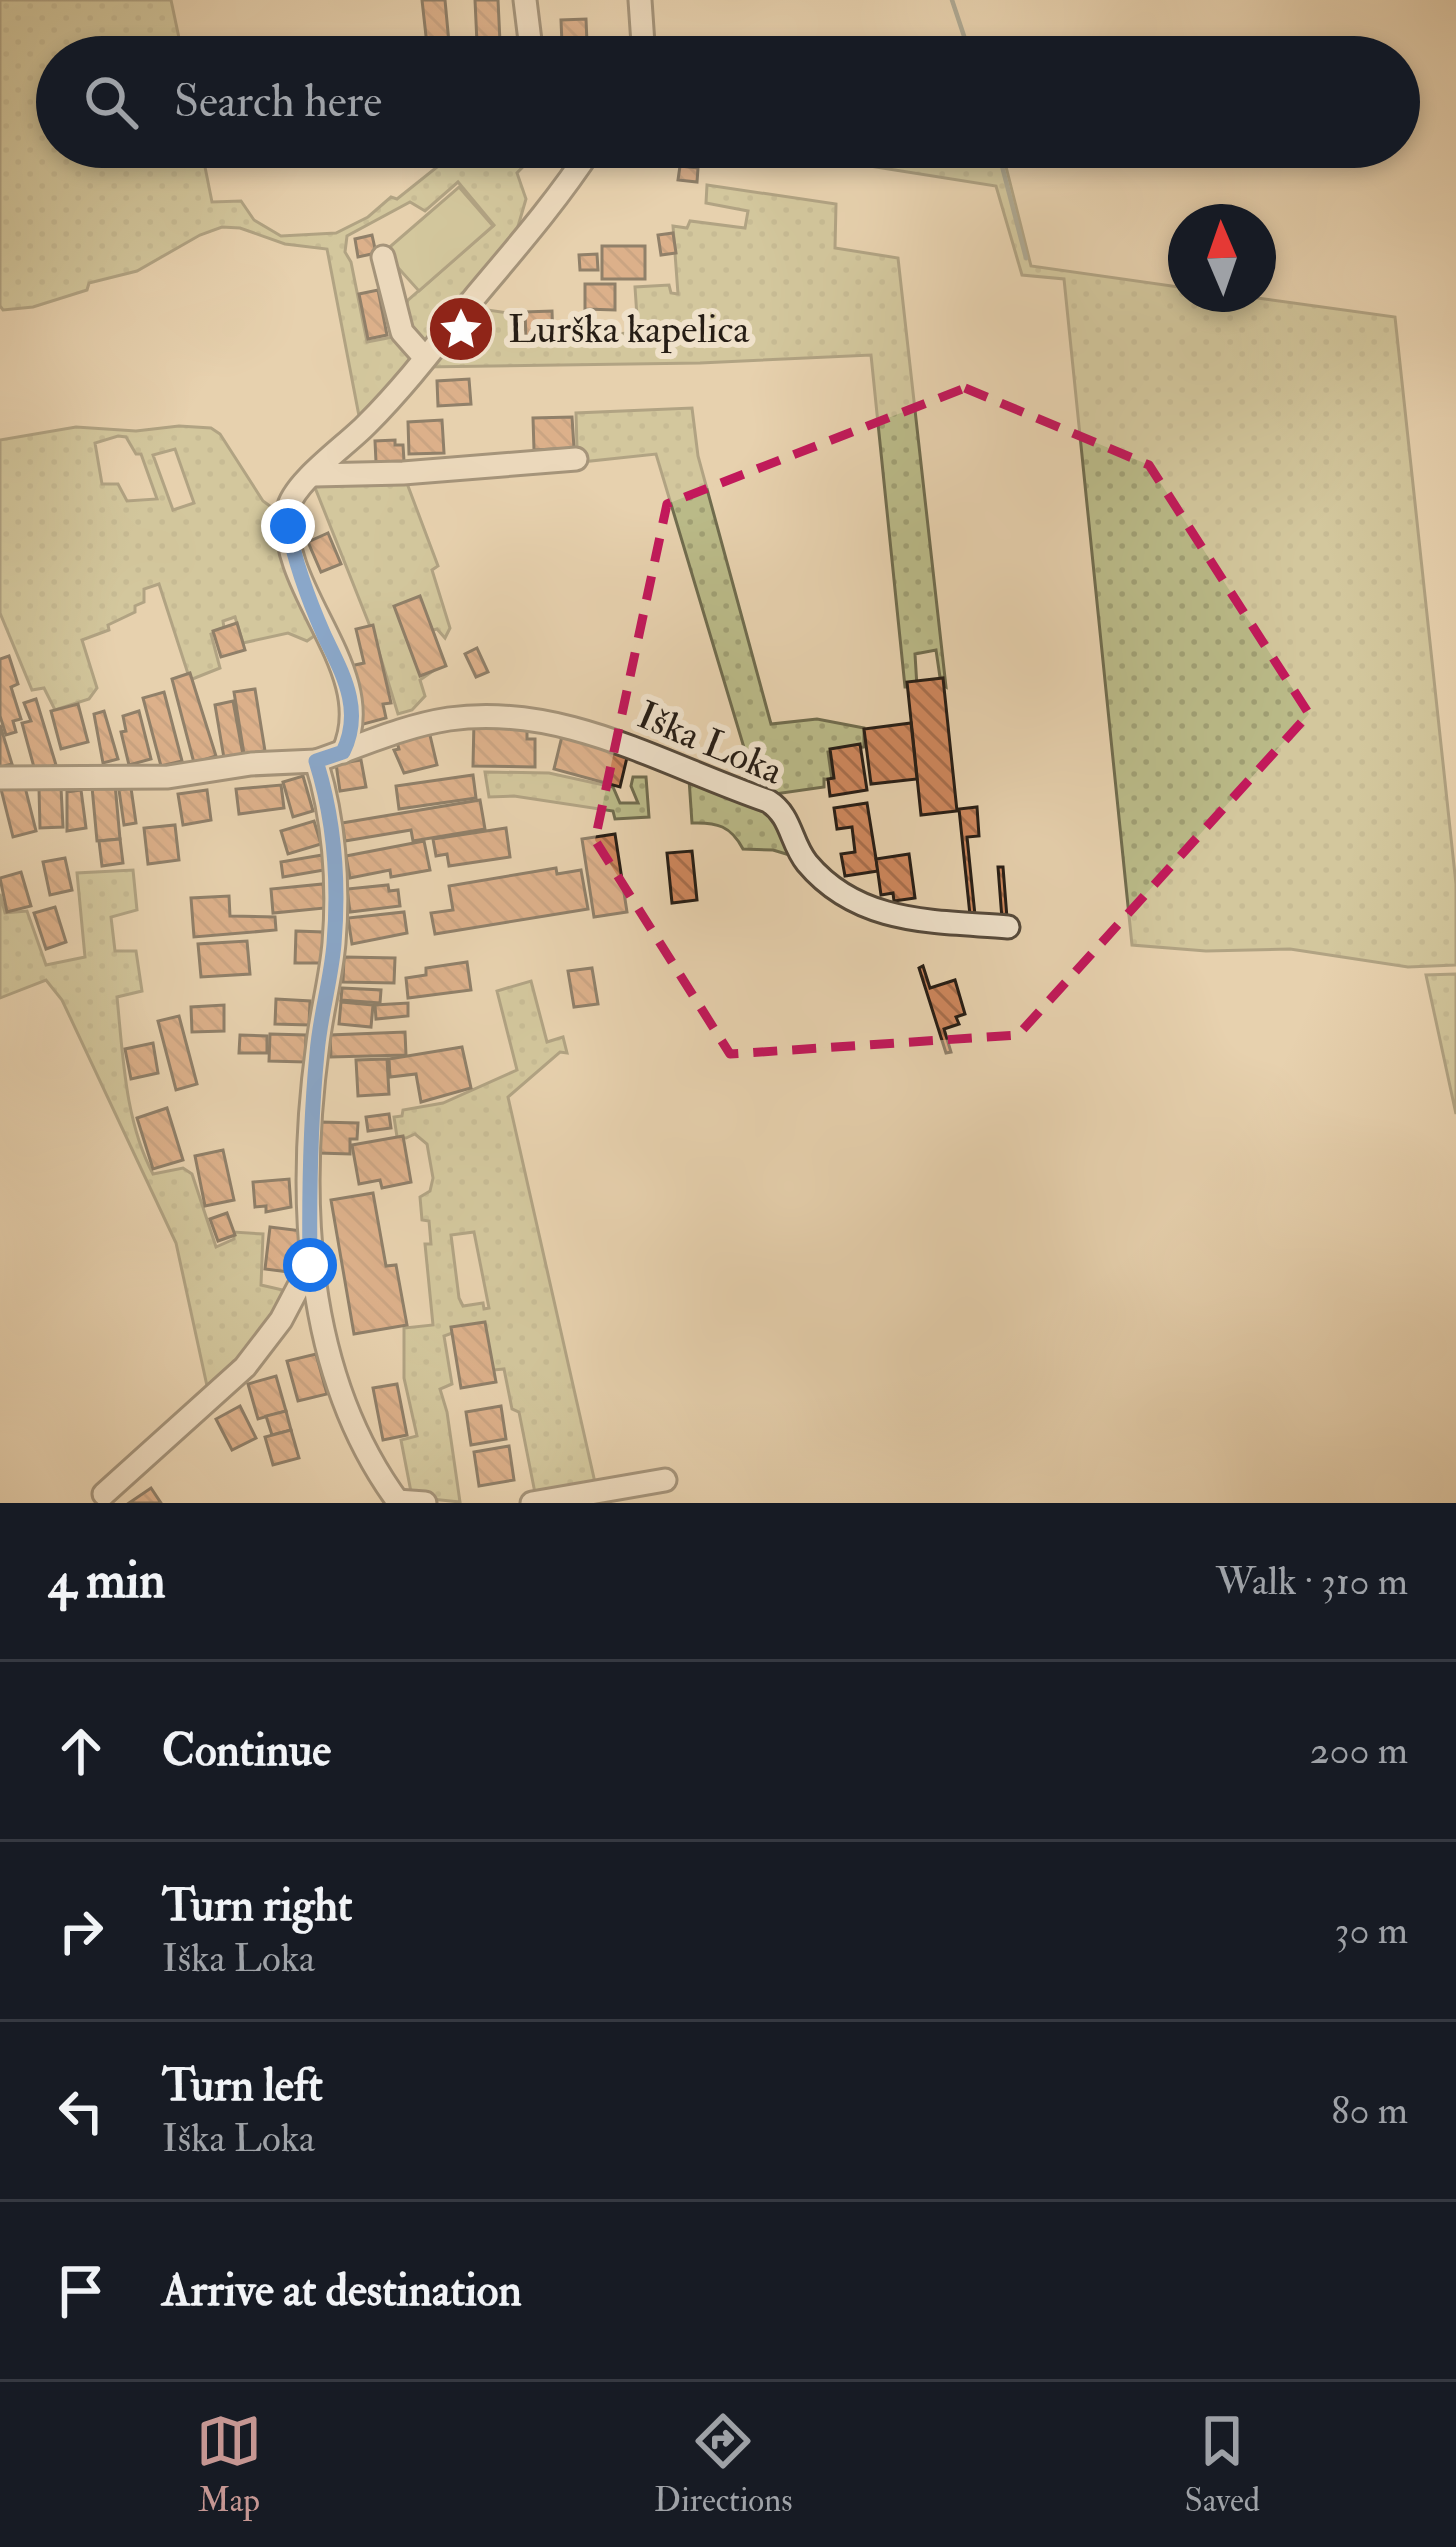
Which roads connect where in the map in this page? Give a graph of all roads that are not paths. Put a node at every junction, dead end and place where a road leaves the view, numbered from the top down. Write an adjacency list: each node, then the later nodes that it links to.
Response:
1 (525, 0): 3 (street)
2 (640, 0): 4 (street)
3 (529, 36)
4 (642, 36)
5 (578, 168): 7 (street)
6 (383, 257): 7 (street)
7 (425, 358): 9 (street)
8 (576, 459): 9 (street)
9 (314, 475): 10 (street)
10 (343, 752): 11 (street, Iška Loka); 13 (street, Iška Loka)
11 (316, 761): 12 (street, Iška Loka); 14 (street)
12 (0, 778)
13 (1008, 927)
14 (310, 1265): 16 (street); 17 (street)
15 (665, 1480): 19 (street)
16 (104, 1494)
17 (398, 1502): 18 (street)
18 (425, 1503)
19 (532, 1503)

